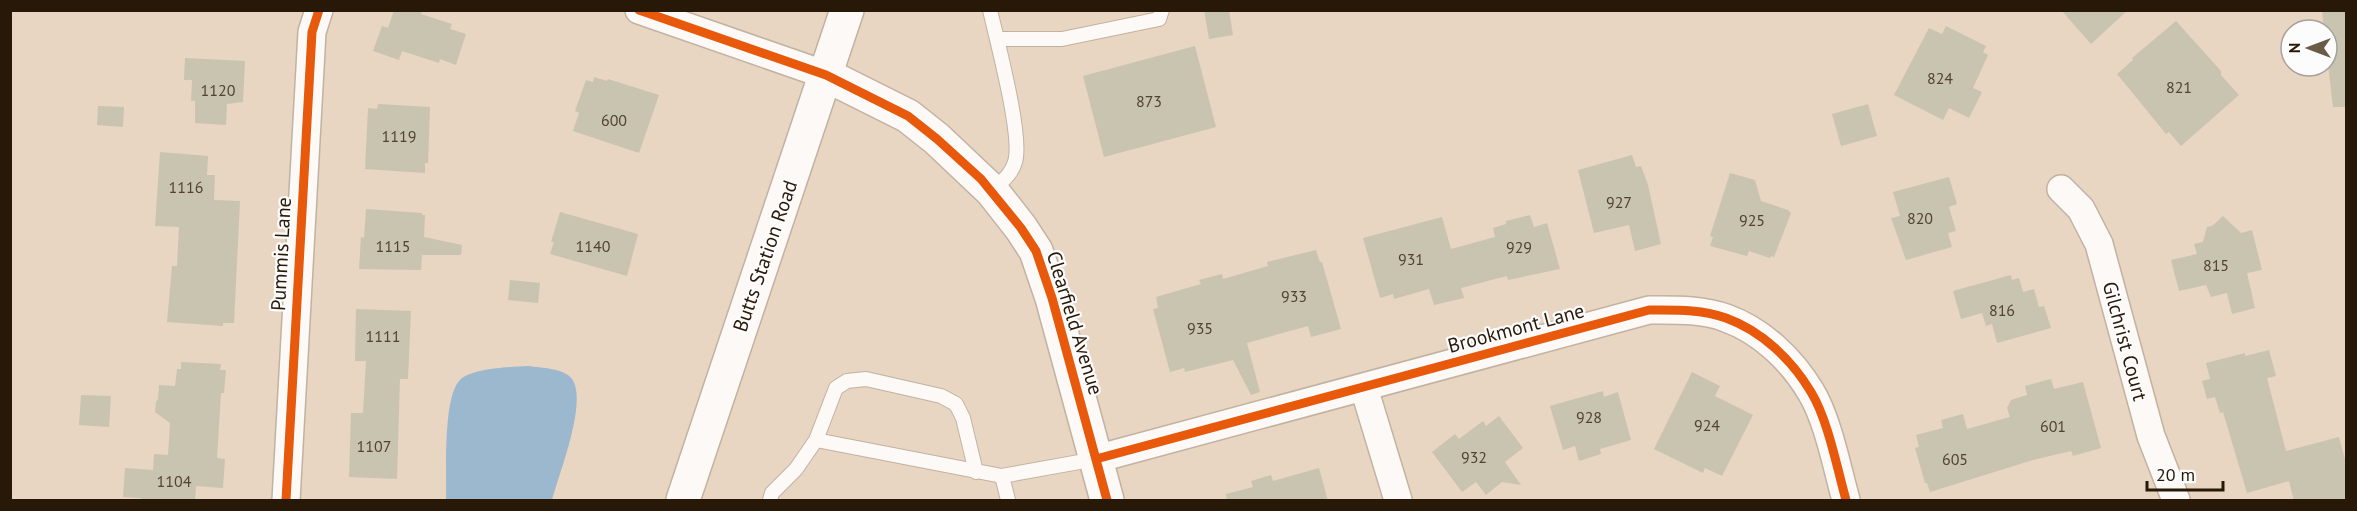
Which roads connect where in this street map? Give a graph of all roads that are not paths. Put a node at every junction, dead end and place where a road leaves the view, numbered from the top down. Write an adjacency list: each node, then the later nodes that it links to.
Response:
1 (319, 10): 16 (street, Pummis Lane)
2 (639, 10): 7 (street)
3 (847, 10): 7 (street, Butts Station Road)
4 (990, 10): 6 (lane)
5 (1162, 10): 6 (lane)
6 (997, 39): 9 (lane)
7 (826, 75): 9 (street, Clearfield Avenue); 17 (street, Butts Station Road)
8 (2061, 189): 15 (street, Gilchrist Court)
9 (992, 191): 12 (street, Clearfield Avenue)
10 (1364, 388): 12 (street, Brookmont Lane); 21 (street); 22 (street, Brookmont Lane)
11 (816, 440): 13 (lane); 13 (lane); 18 (lane)
12 (1096, 459): 14 (lane); 20 (street, Clearfield Avenue)
13 (976, 472): 14 (lane)
14 (1002, 476): 19 (lane)
15 (2169, 499)
16 (286, 501)
17 (683, 501)
18 (770, 501)
19 (1008, 501)
20 (1107, 501)
21 (1398, 501)
22 (1846, 501)

